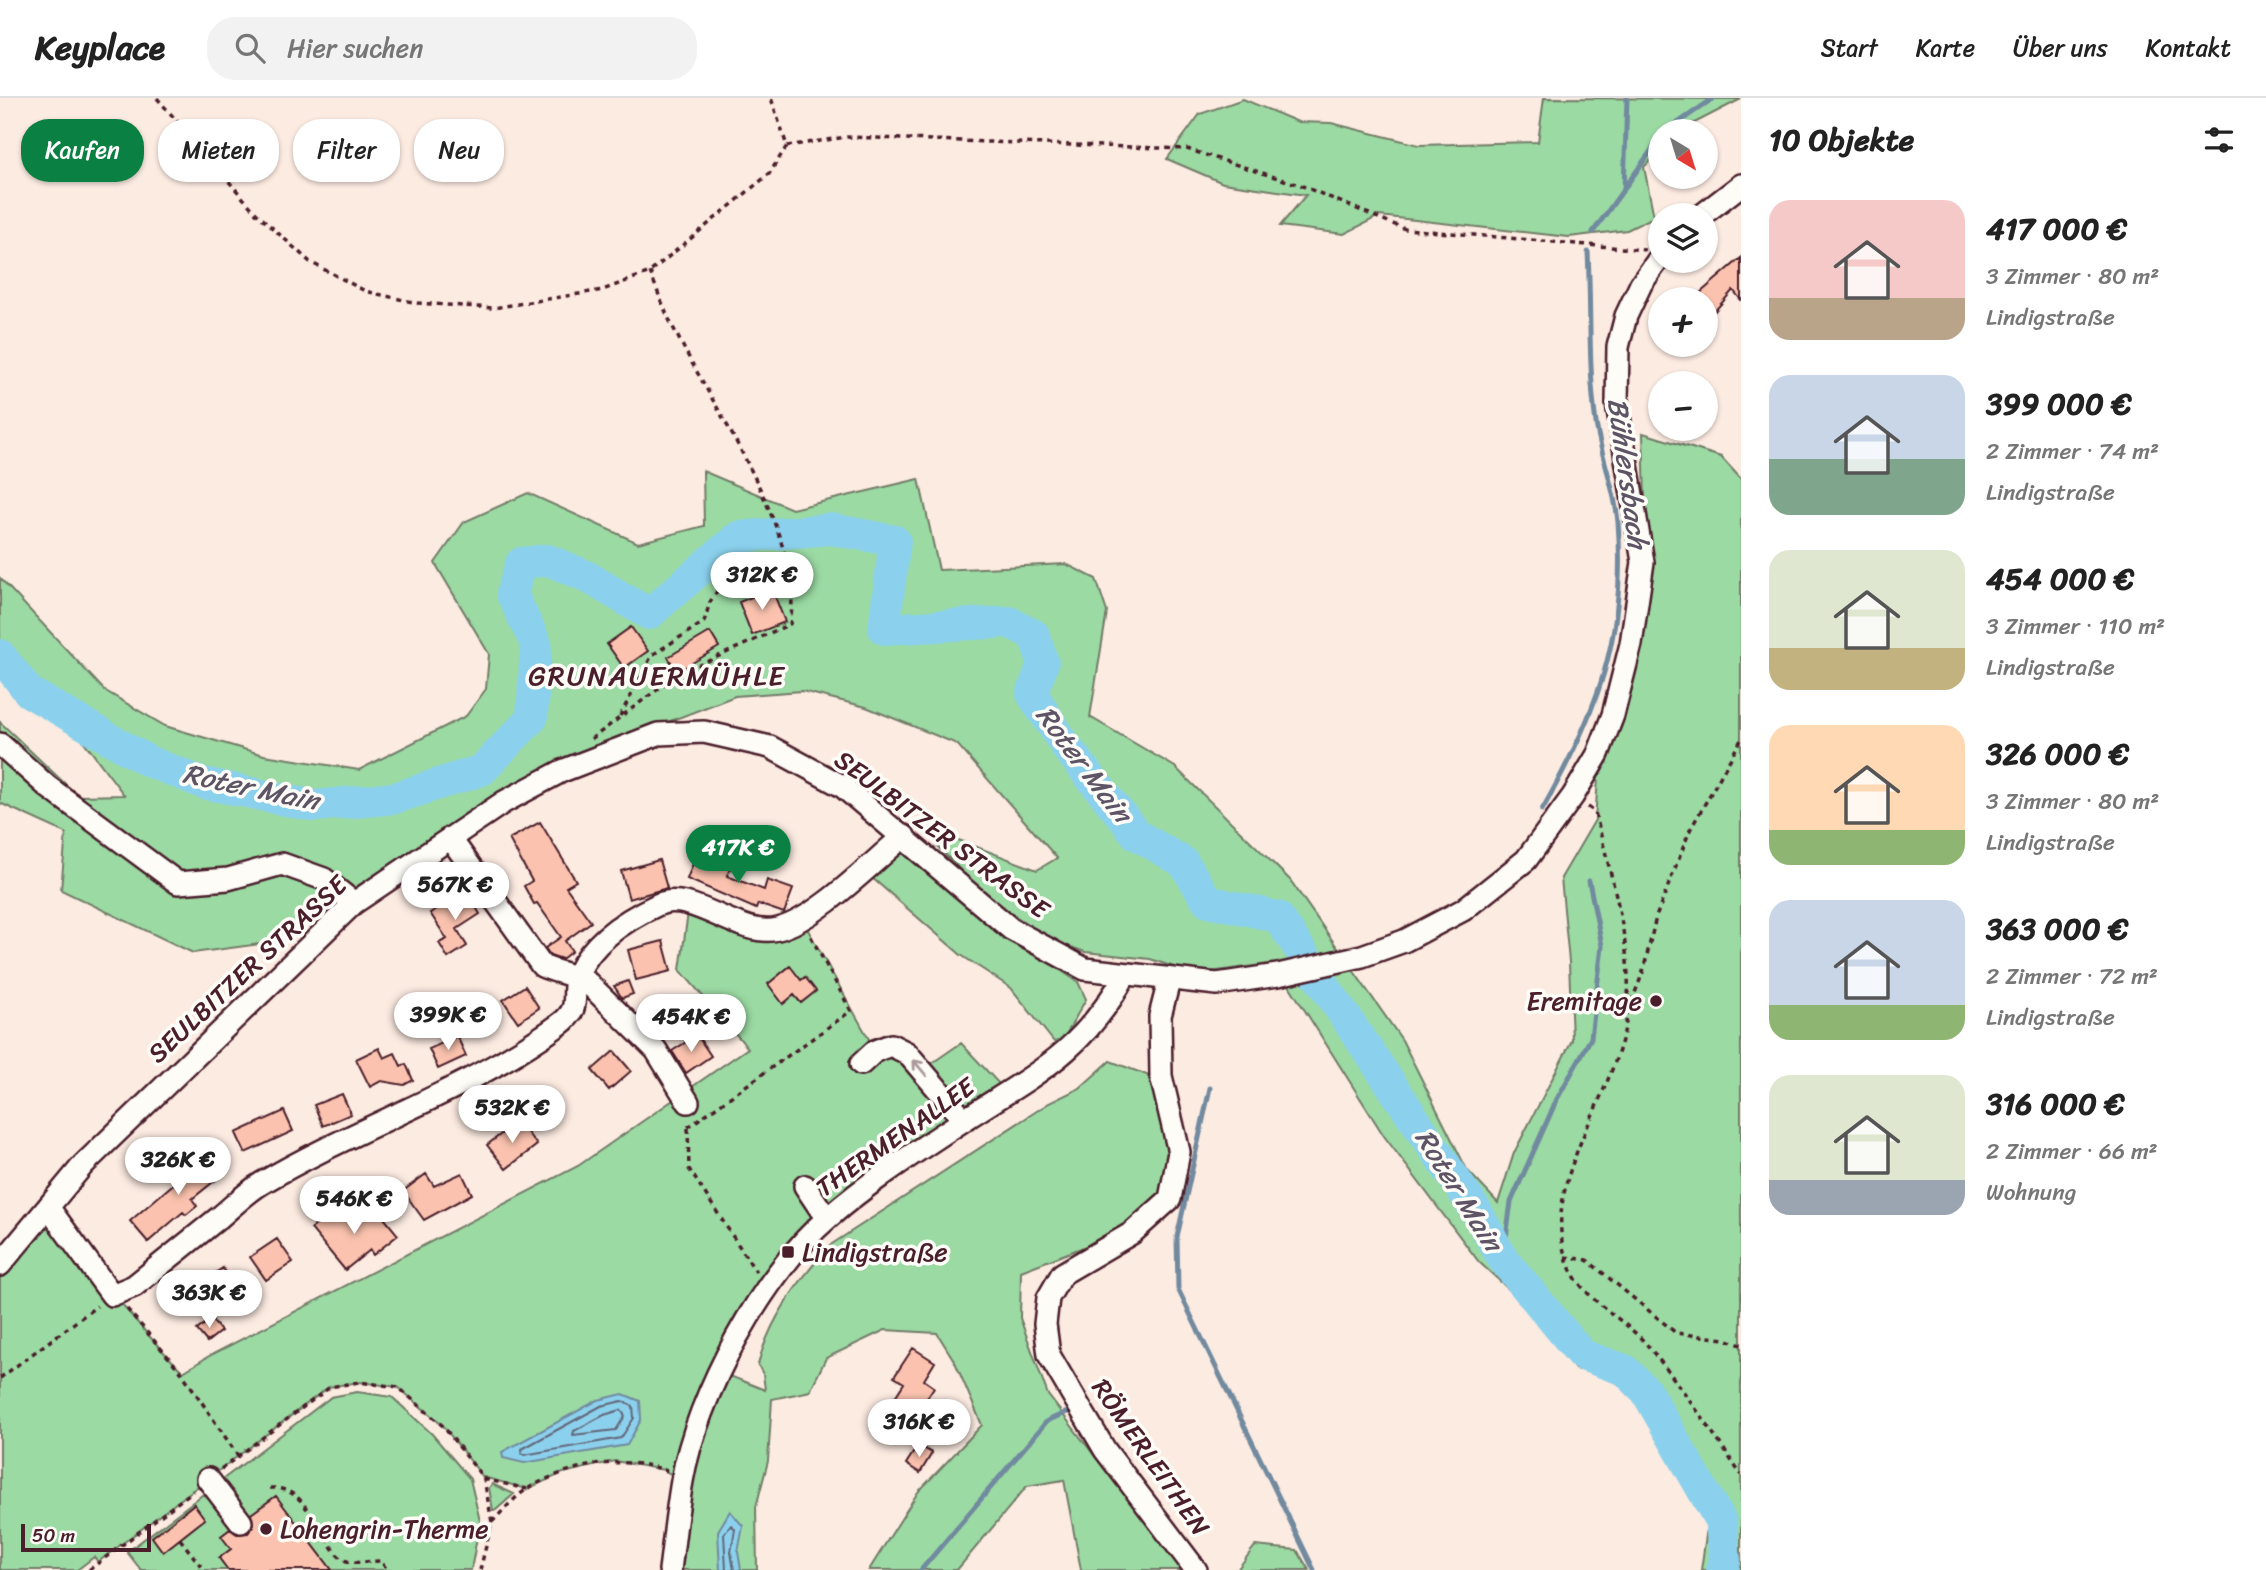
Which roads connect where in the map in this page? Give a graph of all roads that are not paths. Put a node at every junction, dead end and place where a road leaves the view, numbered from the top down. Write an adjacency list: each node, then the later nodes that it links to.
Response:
1 (1741, 185): 2 (street)
2 (1718, 203)
3 (1648, 267): 10 (street, SEULBITZER STRASSE)
4 (0, 744): 7 (street)
5 (904, 836): 7 (street, SEULBITZER STRASSE); 8 (street, SEULBITZER STRASSE); 9 (street)
6 (458, 849): 9 (street)
7 (354, 903): 15 (street, SEULBITZER STRASSE)
8 (1125, 975): 10 (street, SEULBITZER STRASSE); 13 (street, THERMENALLEE)
9 (577, 976): 12 (street); 15 (street)
10 (1169, 981): 21 (street, RÖMERLEITHEN)
11 (861, 1064): 13 (street, one-way to 11)
12 (688, 1102)
13 (964, 1120): 16 (street, THERMENALLEE)
14 (805, 1186): 16 (street)
15 (48, 1206): 17 (street, SEULBITZER STRASSE)
16 (827, 1219): 20 (street, THERMENALLEE)
17 (0, 1265)
18 (208, 1479): 19 (street)
19 (241, 1522)
20 (670, 1570)
21 (1196, 1570)

